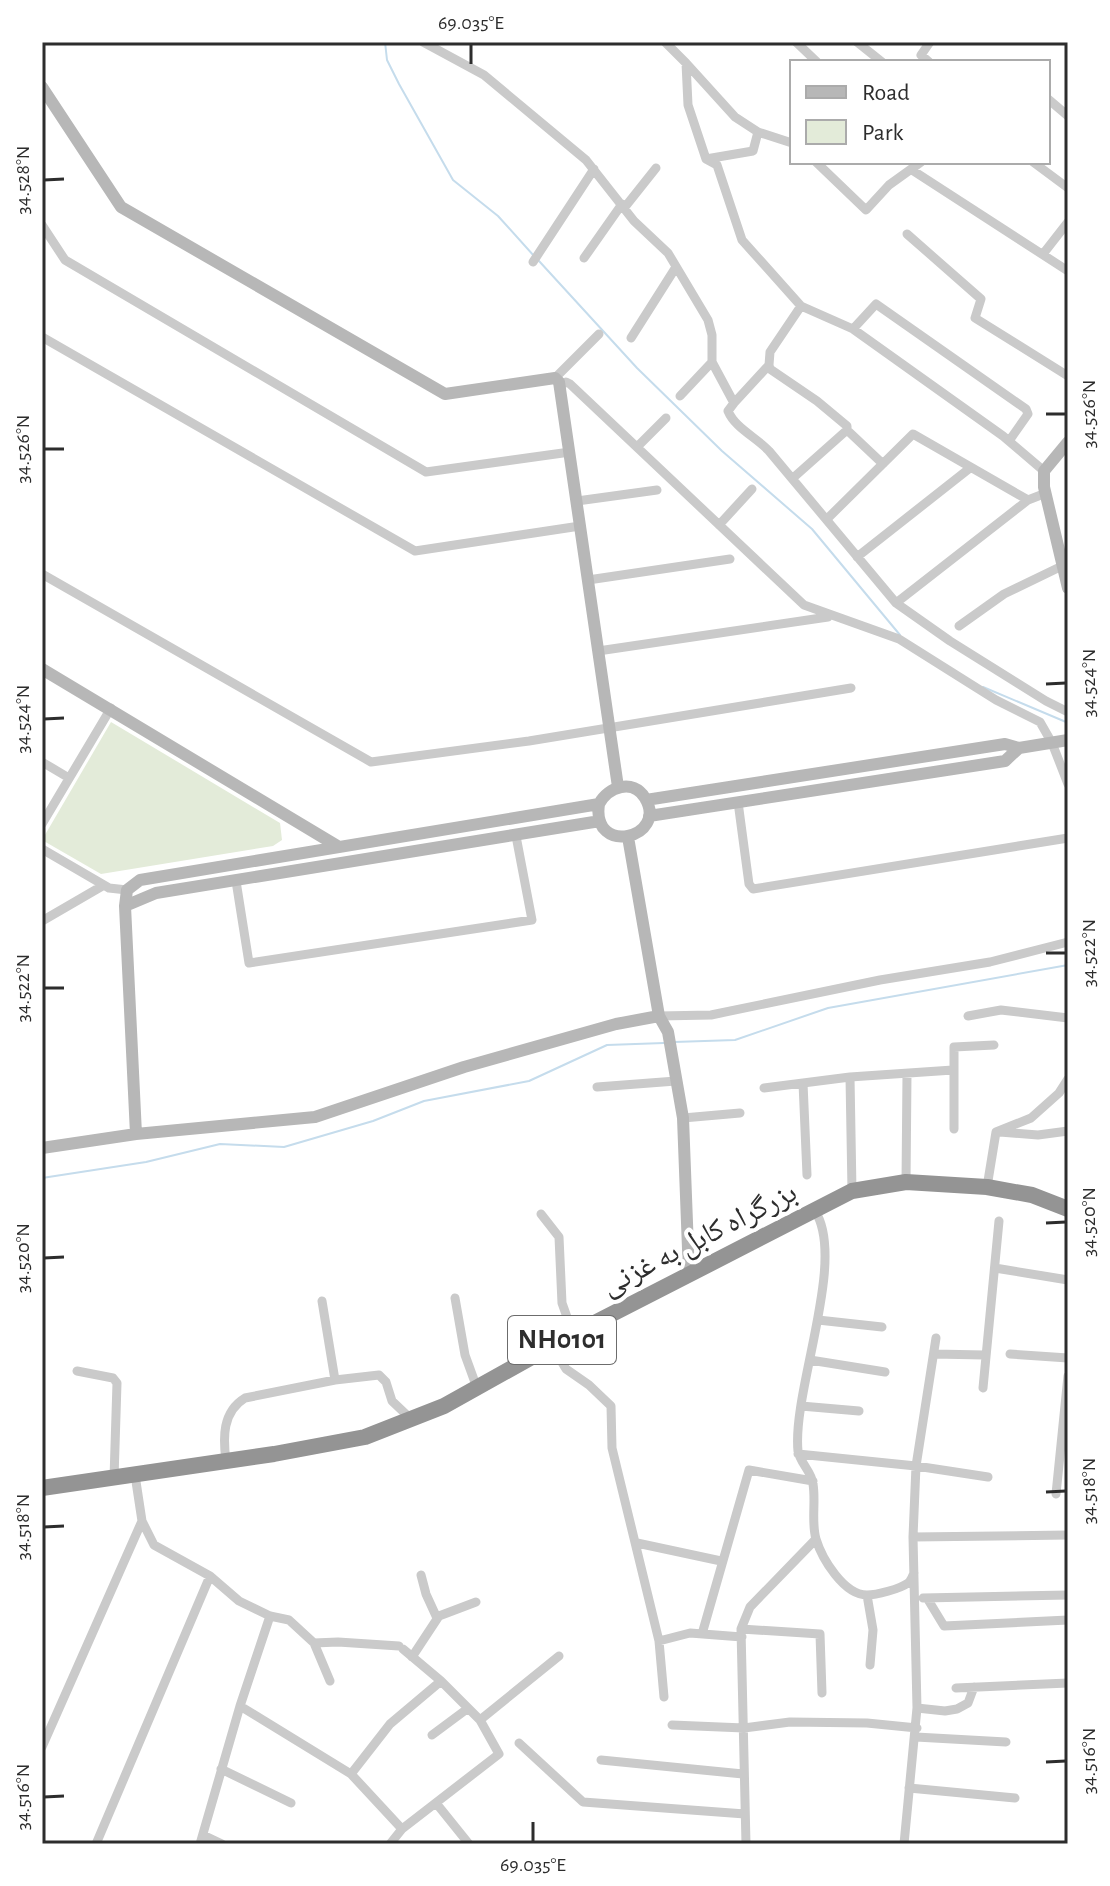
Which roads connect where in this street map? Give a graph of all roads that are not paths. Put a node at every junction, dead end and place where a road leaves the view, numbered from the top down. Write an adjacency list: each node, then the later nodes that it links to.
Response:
1 (423, 42): 20 (street)
2 (665, 42): 9 (street)
3 (796, 42): 6 (street)
4 (857, 42): 7 (street)
5 (930, 42): 8 (street)
6 (815, 60)
7 (880, 60)
8 (927, 60)
9 (686, 63): 13 (street); 15 (street)
10 (42, 87): 39 (street)
11 (1050, 101): 12 (street)
12 (1068, 116)
13 (758, 132): 14 (street); 15 (street)
14 (790, 142)
15 (706, 159): 31 (street)
16 (818, 164): 17 (street)
17 (918, 164): 26 (street)
18 (1036, 164): 21 (street)
19 (656, 168): 22 (street)
20 (594, 169): 22 (street); 28 (street)
21 (1068, 188)
22 (623, 206): 27 (street); 29 (street)
23 (1068, 222): 26 (street)
24 (42, 225): 47 (street)
25 (907, 234): 38 (street)
26 (1043, 254): 30 (street)
27 (584, 258)
28 (533, 262)
29 (676, 267): 35 (street); 36 (street)
30 (1068, 271)
31 (801, 306): 32 (street); 37 (street)
32 (853, 329): 44 (street); 44 (street)
33 (599, 334): 39 (street)
34 (42, 337): 59 (street)
35 (631, 338)
36 (712, 362): 40 (street); 41 (street)
37 (769, 365): 41 (street); 43 (street)
38 (1068, 376)
39 (558, 382): 46 (street); 47 (street)
40 (680, 396)
41 (734, 403): 51 (street)
42 (666, 418): 46 (street)
43 (847, 430): 48 (street); 51 (street)
44 (1009, 441): 50 (street)
45 (1068, 442): 50 (street)
46 (637, 447): 58 (street)
47 (570, 452): 56 (street)
48 (883, 464): 49 (street); 57 (street)
49 (970, 468): 55 (street); 60 (street)
50 (1044, 471): 54 (street)
51 (793, 478): 57 (street)
52 (752, 489): 58 (street)
53 (657, 490): 56 (street)
54 (1046, 493): 55 (street); 62 (street)
55 (1028, 500): 66 (street)
56 (577, 501): 59 (street)
57 (827, 519): 60 (street)
58 (719, 525): 67 (street)
59 (580, 526): 64 (street)
60 (857, 557): 66 (street)
61 (730, 559): 64 (street)
62 (1062, 566): 65 (street); 68 (street)
63 (42, 574): 74 (street)
64 (588, 580): 69 (street)
65 (1068, 588)
66 (896, 603): 73 (street)
67 (832, 616): 69 (street); 76 (street)
68 (959, 626)
69 (598, 651): 74 (street)
70 (42, 669): 72 (street)
71 (851, 688): 74 (street)
72 (111, 708): 79 (street); 91 (street)
73 (1068, 712)
74 (609, 728): 81 (street)
75 (1068, 740): 76 (street)
76 (1052, 743): 77 (street); 80 (street)
77 (1019, 748): 82 (street); 83 (street)
78 (42, 762): 79 (street)
79 (69, 778): 87 (street)
80 (1068, 784)
81 (618, 787): 82 (street); 84 (street)
82 (646, 800): 85 (street)
83 (738, 802): 85 (street); 90 (street)
84 (599, 804): 86 (street); 91 (street)
85 (649, 816): 89 (street)
86 (600, 821): 88 (street); 89 (street)
87 (42, 824)
88 (516, 836): 93 (street); 93 (street)
89 (628, 837): 99 (street)
90 (1068, 838)
91 (339, 847): 95 (street)
92 (42, 849): 94 (street)
93 (236, 881): 96 (street)
94 (104, 885): 95 (street); 97 (street)
95 (127, 890): 96 (street)
96 (125, 906): 116 (street)
97 (42, 921)
98 (1068, 942): 99 (street)
99 (659, 1016): 105 (street); 116 (street)
100 (968, 1016): 101 (street)
101 (1068, 1018)
102 (994, 1045): 103 (street)
103 (953, 1070): 104 (street); 113 (street)
104 (907, 1074): 106 (street); 119 (street)
105 (676, 1077): 109 (street); 112 (street)
106 (850, 1077): 108 (street); 121 (street)
107 (1068, 1079): 115 (street)
108 (803, 1083): 110 (street); 118 (street)
109 (597, 1087)
110 (764, 1088)
111 (740, 1113): 112 (street)
112 (683, 1118): 127 (street)
113 (954, 1129)
114 (1068, 1131): 115 (street)
115 (996, 1132): 120 (street)
116 (136, 1134): 117 (street)
117 (42, 1148)
118 (807, 1175)
119 (906, 1182): 120 (highway, بزرگراه کابل به غزنی / NH0101); 121 (highway, بزرگراه کابل به غزنی / NH0101)
120 (987, 1187): 122 (highway, بزرگراه کابل به غزنی / NH0101)
121 (852, 1191): 123 (highway, بزرگراه کابل به غزنی / NH0101)
122 (1068, 1209)
123 (815, 1211): 127 (highway, بزرگراه کابل به غزنی / NH0101); 131 (street)
124 (541, 1214): 133 (street)
125 (999, 1221): 126 (street)
126 (995, 1268): 128 (street); 138 (street)
127 (689, 1275): 133 (highway, بزرگراه کابل به غزنی / NH0101)
128 (1068, 1280)
129 (455, 1298): 145 (street)
130 (322, 1301): 144 (street)
131 (818, 1320): 132 (street); 140 (street)
132 (882, 1327)
133 (573, 1334): 135 (highway, بزرگراه کابل به غزنی / NH0101)
134 (936, 1338): 136 (street)
135 (552, 1346): 145 (highway, بزرگراه کابل به غزنی / NH0101); 163 (street)
136 (934, 1354): 138 (street); 152 (street)
137 (1010, 1354): 139 (street)
138 (984, 1355): 146 (street)
139 (1068, 1358)
140 (810, 1360): 142 (street); 147 (street)
141 (77, 1371): 155 (street)
142 (885, 1372)
143 (1068, 1376): 158 (street)
144 (335, 1380): 149 (street); 151 (street)
145 (477, 1388): 149 (highway, بزرگراه کابل به غزنی / NH0101)
146 (983, 1388)
147 (801, 1406): 148 (street); 150 (street)
148 (859, 1411)
149 (411, 1419): 151 (highway, بزرگراه کابل به غزنی / NH0101)
150 (798, 1454): 152 (street); 156 (street)
151 (226, 1461): 153 (highway, بزرگراه کابل به غزنی / NH0101)
152 (916, 1466): 154 (street); 161 (street)
153 (135, 1475): 155 (highway, بزرگراه کابل به غزنی / NH0101); 159 (street)
154 (988, 1477)
155 (114, 1478): 157 (highway, بزرگراه کابل به غزنی / NH0101)
156 (813, 1481): 162 (street); 164 (street)
157 (42, 1488)
158 (1056, 1494)
159 (142, 1521): 167 (street); 200 (street)
160 (1068, 1535): 161 (street)
161 (913, 1537): 165 (street)
162 (816, 1539): 168 (street); 176 (street)
163 (637, 1543): 164 (street); 178 (street)
164 (721, 1561): 177 (street)
165 (914, 1573): 168 (street); 171 (street)
166 (421, 1575): 174 (street)
167 (210, 1576): 173 (street); 213 (street)
168 (867, 1595): 182 (street)
169 (1068, 1595): 170 (street)
170 (927, 1598): 171 (street); 175 (street)
171 (915, 1599): 191 (street)
172 (476, 1602): 174 (street)
173 (270, 1616): 179 (street); 190 (street)
174 (437, 1618): 181 (street)
175 (1068, 1620)
176 (742, 1633): 177 (street); 188 (street); 195 (street)
177 (702, 1634): 178 (street)
178 (659, 1641): 189 (street)
179 (314, 1643): 181 (street); 183 (street)
180 (559, 1656): 193 (street)
181 (412, 1657): 184 (street)
182 (870, 1665)
183 (330, 1681)
184 (441, 1681): 192 (street); 203 (street)
185 (1068, 1683): 186 (street)
186 (974, 1687): 187 (street); 191 (street)
187 (956, 1688)
188 (822, 1693)
189 (664, 1697)
190 (240, 1706): 202 (street); 203 (street)
191 (917, 1708): 196 (street)
192 (467, 1709): 193 (street); 197 (street)
193 (480, 1720): 208 (street)
194 (672, 1725): 195 (street)
195 (744, 1728): 196 (street); 204 (street)
196 (916, 1732): 198 (street); 205 (street)
197 (432, 1735)
198 (1006, 1742)
199 (519, 1743): 209 (street)
200 (42, 1747)
201 (601, 1760): 204 (street)
202 (221, 1769): 207 (street); 211 (street)
203 (351, 1774): 210 (street)
204 (743, 1774): 209 (street)
205 (909, 1788): 206 (street); 217 (street)
206 (1015, 1798)
207 (291, 1803)
208 (436, 1803): 210 (street); 215 (street)
209 (745, 1814): 216 (street)
210 (402, 1829): 212 (street)
211 (201, 1840): 214 (street)
212 (395, 1842)
213 (96, 1844)
214 (222, 1844)
215 (469, 1844)
216 (746, 1844)
217 (904, 1844): 218 (street)
218 (914, 1844)

